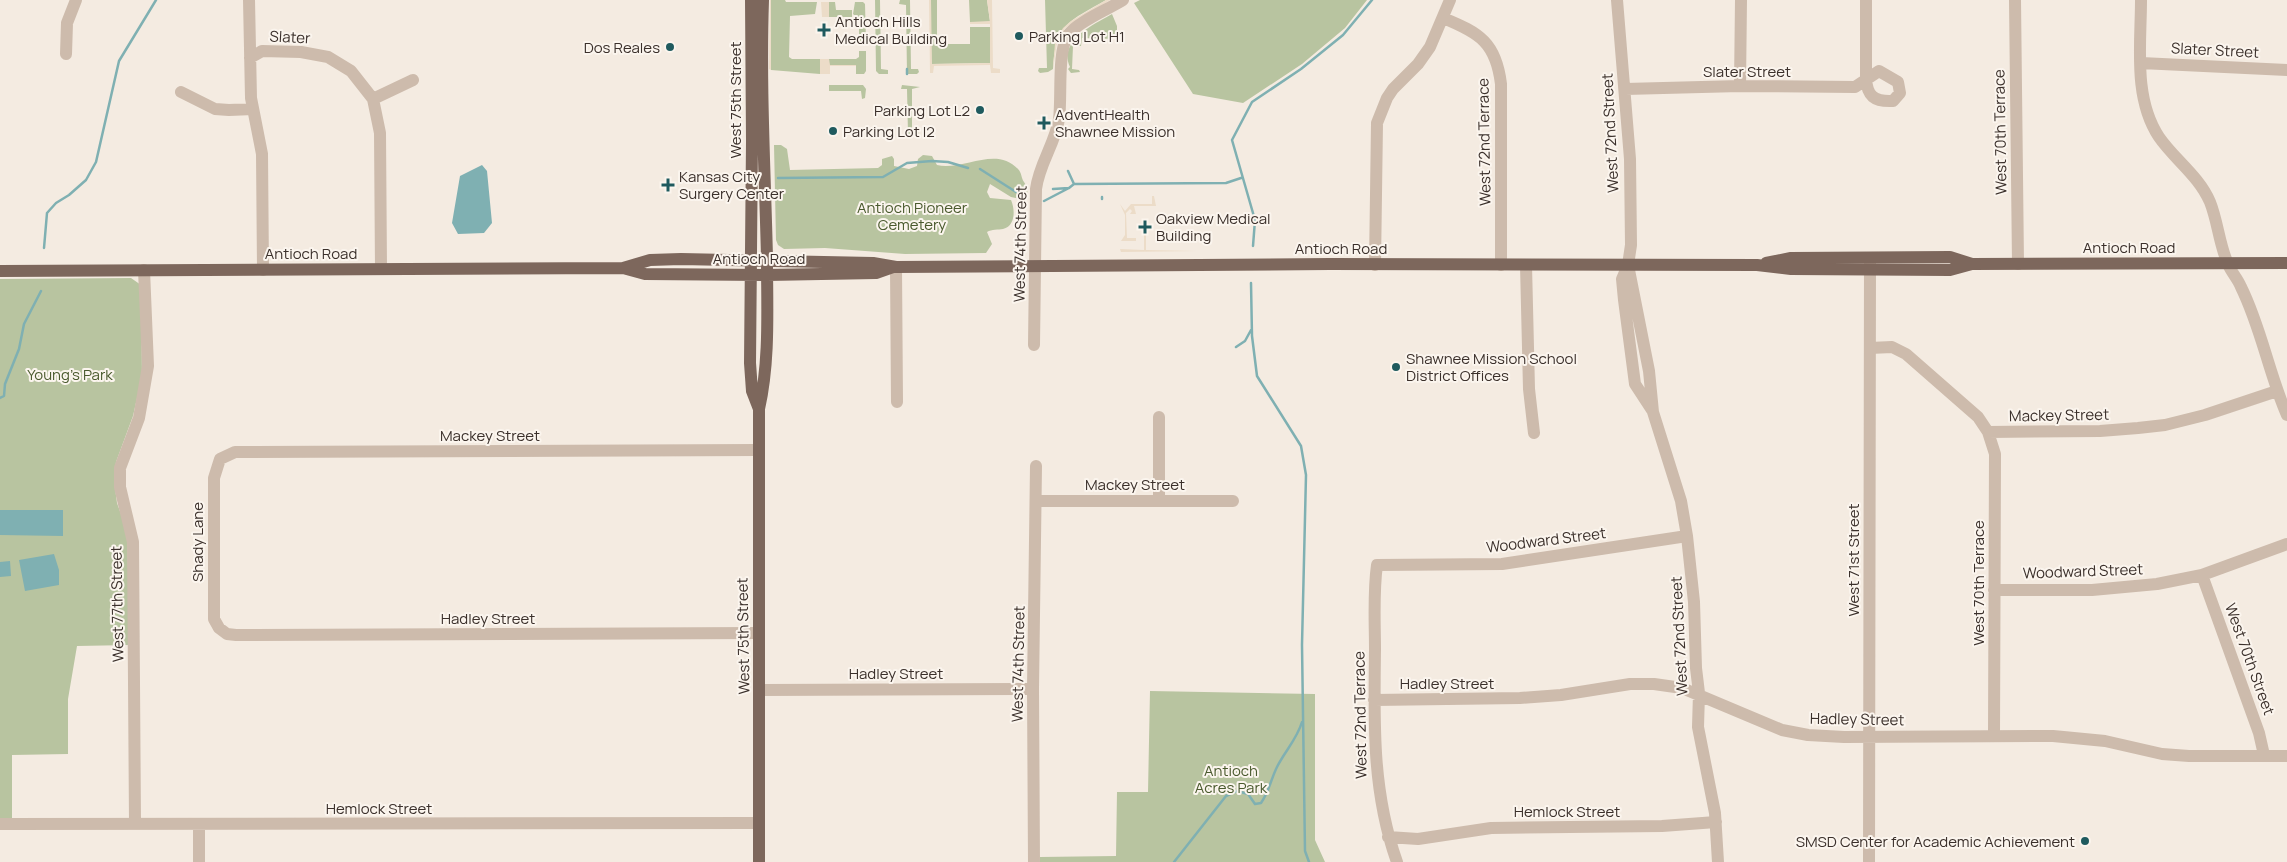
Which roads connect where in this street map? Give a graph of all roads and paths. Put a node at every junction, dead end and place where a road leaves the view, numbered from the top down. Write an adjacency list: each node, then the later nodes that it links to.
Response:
1 (76, 0): 13 (street)
2 (248, 0): 14 (street)
3 (751, 0): 23 (main road, West 75th Street)
4 (763, 0): 24 (main road, West 75th Street)
5 (1123, 0): 34 (street, West 74th Street)
6 (1450, 0): 12 (street)
7 (1617, 0): 19 (street, West 72nd Street)
8 (1741, 0): 18 (street)
9 (1866, 0): 18 (street, Slater Street)
10 (2015, 0): 28 (street, West 70th Terrace)
11 (2141, 0): 15 (street)
12 (1443, 18): 29 (street); 30 (street, West 72nd Terrace)
13 (66, 54)
14 (250, 58): 21 (street, Slater); 22 (street)
15 (2141, 62): 16 (street, Slater Street); 25 (street)
16 (2287, 70)
17 (413, 80): 21 (street)
18 (1740, 86): 19 (street, Slater Street)
19 (1625, 89): 32 (street, West 72nd Street)
20 (181, 92): 22 (street)
21 (373, 99): 36 (street)
22 (253, 109): 38 (street)
23 (750, 260): 24 (main road, Antioch Road); 35 (main road, Antioch Road); 40 (main road, West 75th Street)
24 (766, 261): 33 (main road, Antioch Road); 41 (main road, West 75th Street)
25 (2228, 263): 26 (main road, Antioch Road); 28 (main road, Antioch Road); 44 (street)
26 (2287, 263)
27 (1870, 264): 28 (main road, Antioch Road); 32 (main road, Antioch Road); 43 (street, West 71st Street)
28 (2018, 264)
29 (1376, 265): 30 (main road, Antioch Road); 34 (main road, Antioch Road)
30 (1501, 265): 31 (main road, Antioch Road)
31 (1526, 265): 32 (main road, Antioch Road); 50 (street)
32 (1628, 265): 57 (street, West 72nd Street)
33 (896, 267): 34 (main road, Antioch Road); 41 (main road, Antioch Road); 45 (street)
34 (1036, 267): 42 (street, West 74th Street)
35 (623, 268): 36 (main road, Antioch Road); 40 (main road, Antioch Road)
36 (381, 269): 38 (main road, Antioch Road)
37 (144, 270): 38 (main road, Antioch Road); 39 (main road, Antioch Road); 73 (street, West 77th Street)
38 (263, 270)
39 (0, 271)
40 (750, 275): 41 (main road, Antioch Road); 46 (main road, West 75th Street)
41 (767, 275): 46 (main road, West 75th Street)
42 (1034, 345)
43 (1870, 348): 49 (street, Mackey Street); 69 (street, West 71st Street)
44 (2277, 391): 47 (street); 49 (street, Mackey Street)
45 (897, 402)
46 (759, 410): 51 (main road, West 75th Street)
47 (2287, 415)
48 (1159, 417): 54 (street)
49 (1988, 432): 61 (street, West 70th Terrace)
50 (1534, 433)
51 (758, 450): 52 (street, Mackey Street); 63 (main road, West 75th Street)
52 (222, 458): 62 (street, Shady Lane)
53 (1036, 466): 55 (street, West 74th Street)
54 (1160, 500): 55 (street, Mackey Street); 56 (street, Mackey Street)
55 (1037, 501): 64 (street, West 74th Street)
56 (1233, 501)
57 (1687, 536): 59 (street, Woodward Street); 66 (street, West 72nd Street)
58 (2287, 544): 60 (street, Woodward Street)
59 (1377, 565): 67 (street, West 72nd Terrace)
60 (2202, 575): 61 (street, Woodward Street); 70 (street, West 70th Street)
61 (1994, 590): 68 (street, West 70th Terrace)
62 (219, 628): 63 (street, Hadley Street)
63 (758, 633): 65 (main road, West 75th Street)
64 (1033, 689): 65 (street, Hadley Street); 82 (street, West 74th Street)
65 (760, 690): 74 (main road, West 75th Street)
66 (1699, 693): 67 (street, Hadley Street); 69 (street, Hadley Street); 72 (street, West 72nd Street)
67 (1374, 700): 77 (street, West 72nd Terrace)
68 (1994, 736): 69 (street, Hadley Street); 70 (street, Hadley Street)
69 (1869, 737): 84 (street, West 71st Street)
70 (2264, 755): 71 (street, Hadley Street)
71 (2287, 756)
72 (1716, 822): 78 (street, Hemlock Street); 83 (street, West 72nd Street)
73 (135, 823): 75 (street, Hemlock Street); 76 (street, Hemlock Street)
74 (758, 823): 76 (street, Hemlock Street); 81 (main road, West 75th Street)
75 (0, 824)
76 (199, 824): 80 (street)
77 (1388, 837): 78 (street, Hemlock Street); 79 (street, West 72nd Terrace)
78 (1418, 839): 79 (street, Hemlock Street)
79 (1396, 859)
80 (199, 862)
81 (759, 862)
82 (1034, 862)
83 (1718, 862)
84 (1869, 862)

